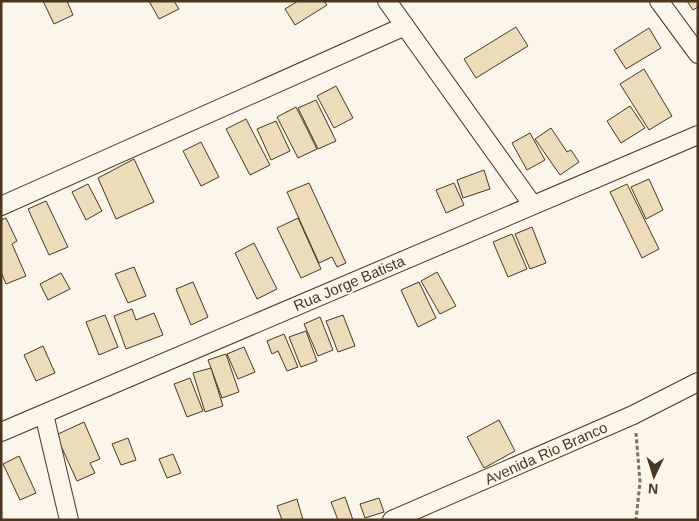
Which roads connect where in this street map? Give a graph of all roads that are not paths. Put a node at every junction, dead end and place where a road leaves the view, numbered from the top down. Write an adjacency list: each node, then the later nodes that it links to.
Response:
1 (387, 1): 3 (street)
2 (660, 1): 4 (street)
3 (405, 26): 6 (street); 7 (street)
4 (698, 54)
5 (698, 135): 6 (street, Rua Jorge Batista)
6 (532, 204): 9 (street, Rua Jorge Batista)
7 (1, 206)
8 (698, 382): 12 (street, Avenida Rio Branco)
9 (44, 414): 10 (street, Rua Jorge Batista); 11 (street)
10 (1, 432)
11 (69, 520)
12 (392, 520)

